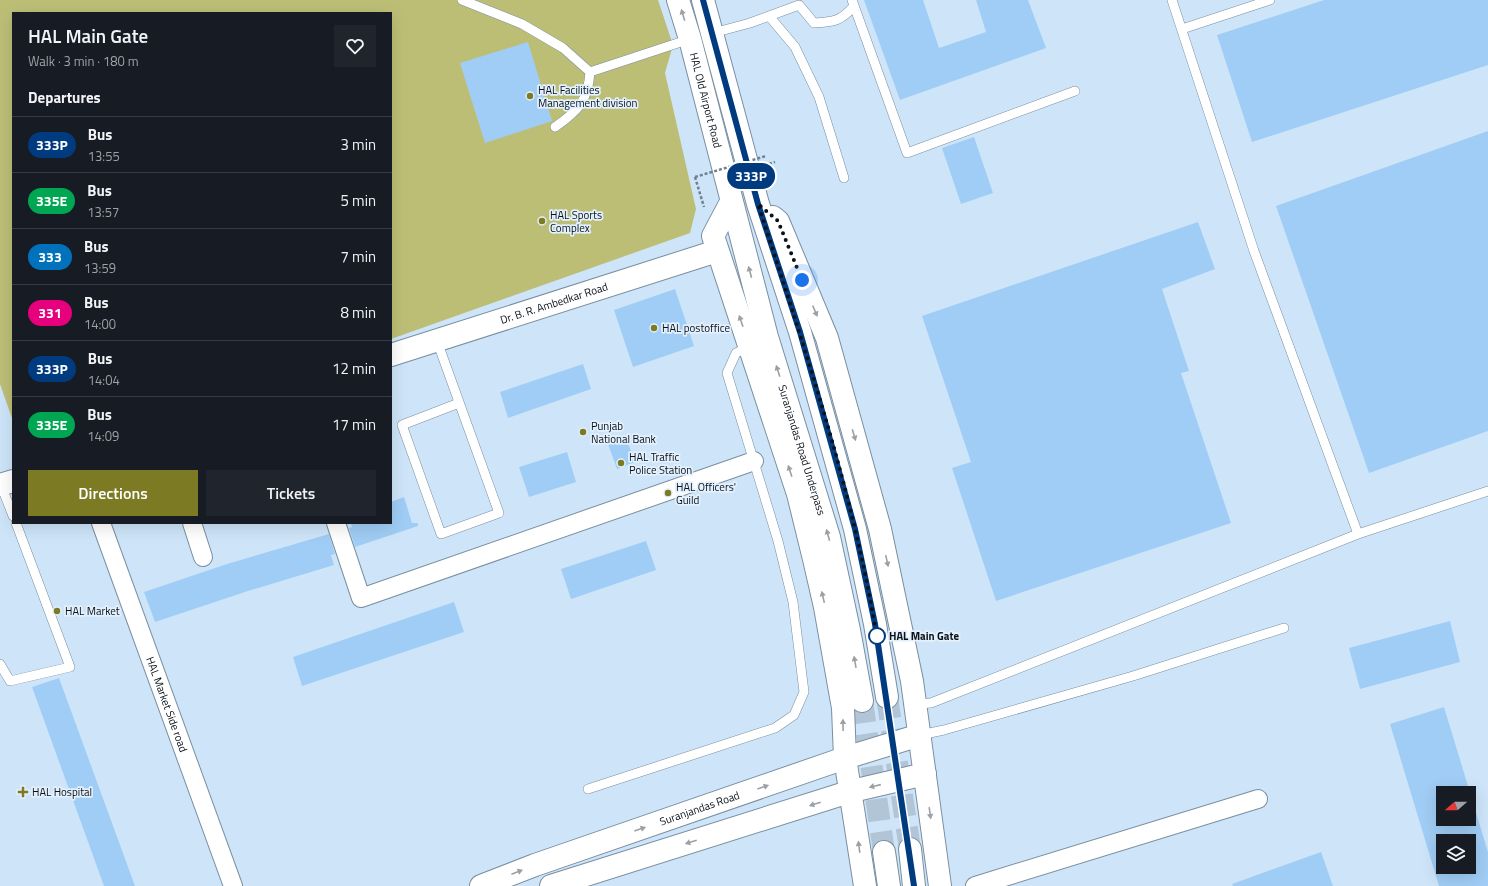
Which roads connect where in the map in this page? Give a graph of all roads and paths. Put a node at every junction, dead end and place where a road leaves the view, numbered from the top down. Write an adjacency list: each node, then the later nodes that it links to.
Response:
1 (462, 0): 12 (lane)
2 (678, 0): 11 (main road, HAL Old Airport Road, one-way to 2)
3 (703, 0): 10 (main road)
4 (1172, 0): 9 (lane)
5 (1270, 0): 9 (lane)
6 (799, 2): 7 (lane); 8 (lane)
7 (853, 3): 13 (lane)
8 (769, 16): 10 (lane); 16 (lane)
9 (1182, 30): 33 (lane)
10 (713, 33): 18 (main road)
11 (690, 39): 12 (lane); 17 (main road, HAL Old Airport Road)
12 (590, 72): 14 (lane)
13 (1075, 92)
14 (555, 127)
15 (766, 156): 19 (path, bridge)
16 (844, 178)
17 (731, 202): 20 (main road); 38 (main road, Suranjandas Road Underpass, one-way to 17)
18 (758, 204): 37 (main road); 39 (main road, one-way to 39)
19 (705, 210)
20 (717, 251): 21 (main road, Dr. B. R. Ambedkar Road); 22 (main road, one-way to 20)
21 (436, 339): 23 (main road, Dr. B. R. Ambedkar Road); 24 (lane)
22 (750, 346): 25 (lane); 41 (main road, one-way to 22)
23 (392, 354)
24 (459, 403): 24 (lane)
25 (754, 461): 32 (street); 43 (lane)
26 (4, 483): 28 (lane)
27 (1488, 491): 33 (lane)
28 (12, 512)
29 (16, 524): 36 (lane)
30 (100, 524): 48 (street, HAL Market Side road)
31 (192, 524): 34 (street)
32 (336, 524)
33 (1358, 534): 39 (lane)
34 (204, 557)
35 (1284, 628): 40 (lane)
36 (0, 664)
37 (887, 697)
38 (862, 701)
39 (916, 704): 40 (main road)
40 (920, 735): 41 (main road, Suranjandas Road); 42 (main road)
41 (845, 758): 44 (main road); 49 (main road, Suranjandas Road, one-way to 41)
42 (925, 774): 44 (main road, one-way to 44); 54 (main road, one-way to 54)
43 (588, 789)
44 (852, 791): 50 (main road, one-way to 50); 51 (main road, one-way to 44)
45 (1258, 799): 55 (street)
46 (910, 848): 53 (main road)
47 (884, 852): 52 (main road)
48 (233, 886)
49 (481, 886)
50 (551, 886)
51 (865, 886)
52 (889, 886)
53 (914, 886)
54 (940, 886)
55 (975, 886)

